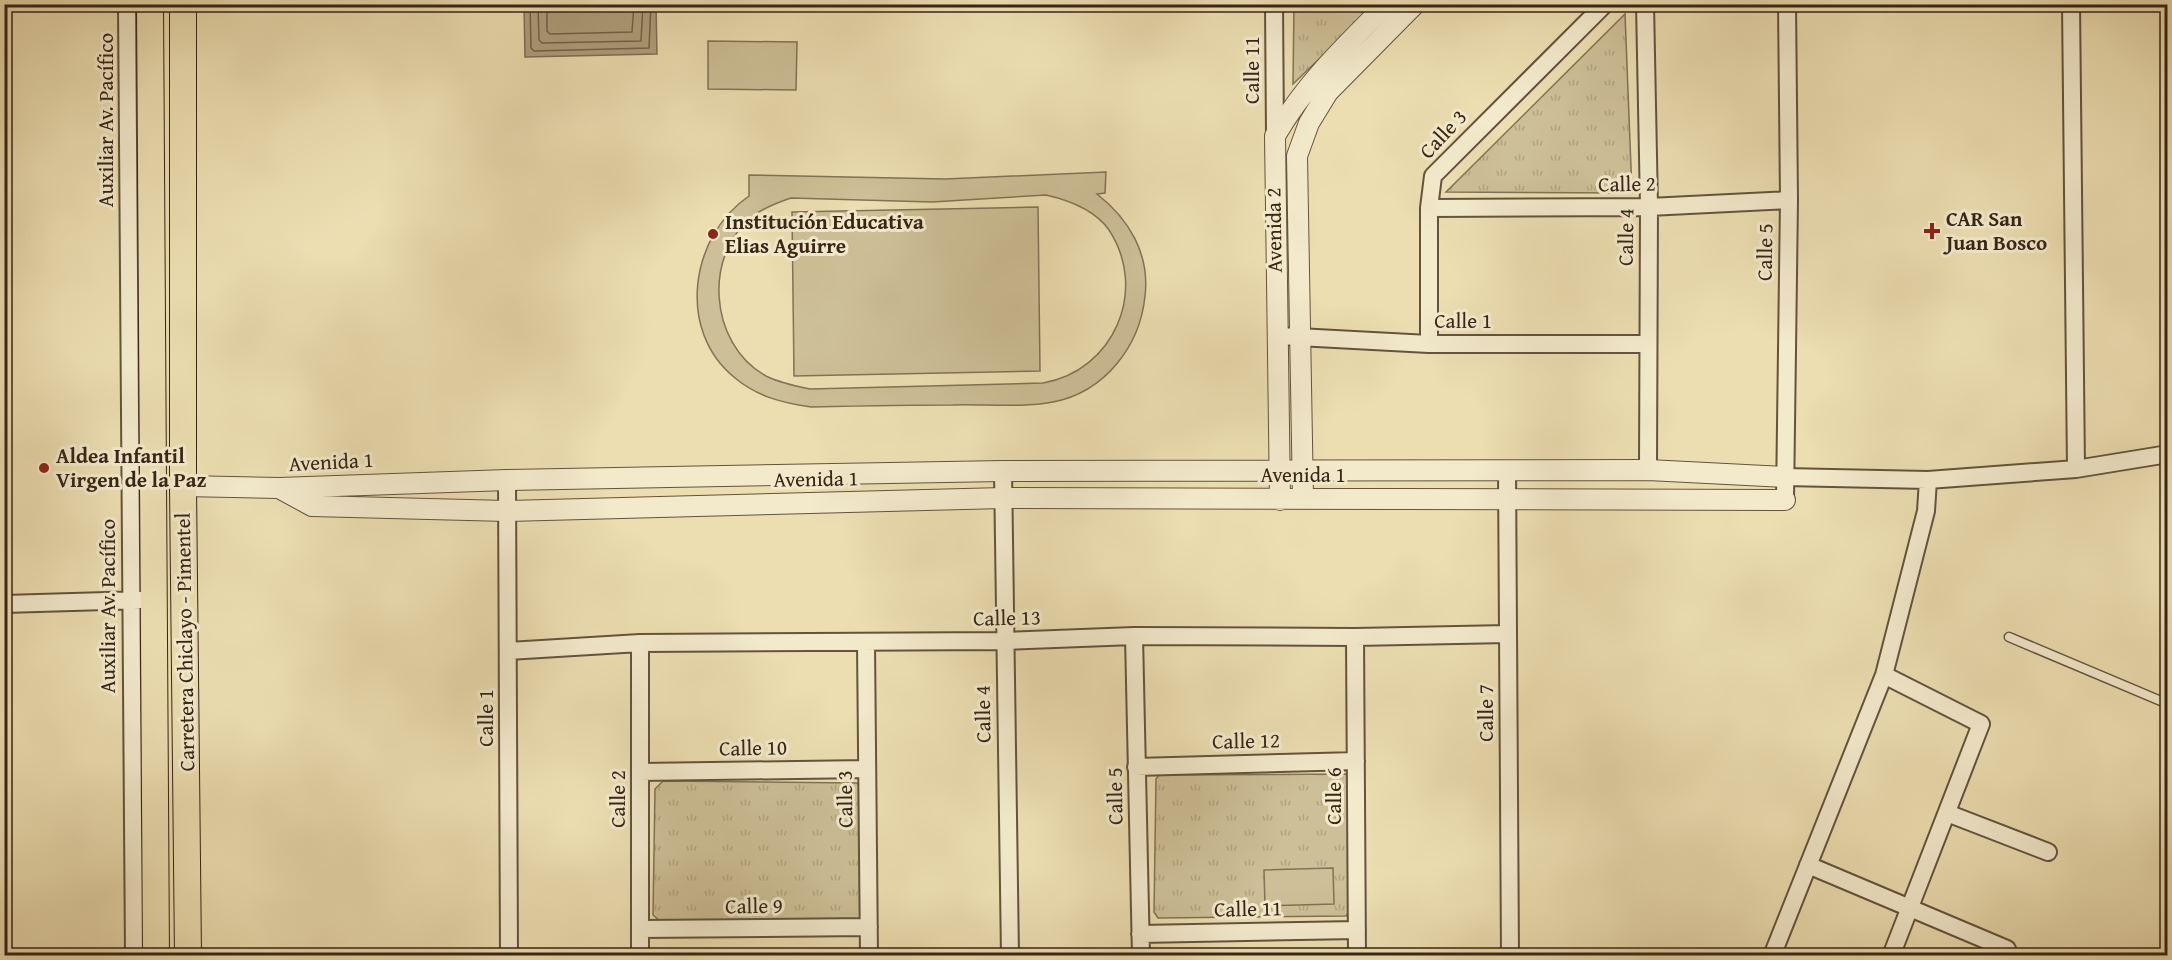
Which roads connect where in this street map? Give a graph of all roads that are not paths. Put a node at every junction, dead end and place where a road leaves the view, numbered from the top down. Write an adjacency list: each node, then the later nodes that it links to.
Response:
1 (127, 4): 37 (street, Auxiliar Av. Pacífico)
2 (150, 4): 37 (main road, Carretera Chiclayo - Pimentel)
3 (183, 4): 29 (main road, Carretera Chiclayo - Pimentel)
4 (1274, 4): 11 (street, Calle 11)
5 (1387, 4): 11 (street)
6 (1415, 4): 16 (street, Avenida 2)
7 (1605, 4): 14 (street, Calle 3)
8 (1645, 4): 13 (street, Calle 4)
9 (1786, 4): 12 (street, Calle 5)
10 (2071, 4): 20 (street)
11 (1275, 136): 15 (street, Avenida 2)
12 (1789, 200): 13 (street, Calle 2); 26 (street, Calle 5)
13 (1649, 207): 14 (street, Calle 2); 18 (street, Calle 4)
14 (1429, 208): 17 (street, Calle 3)
15 (1279, 336): 16 (street, Calle 1); 21 (street, Avenida 2)
16 (1300, 336): 17 (street, Calle 1); 22 (street, Avenida 2)
17 (1429, 344): 18 (street, Calle 1)
18 (1647, 344): 24 (street, Calle 4)
19 (2168, 454): 20 (street)
20 (2076, 469): 28 (street)
21 (1282, 470): 22 (street, Avenida 1); 25 (street, Avenida 1); 34 (street, Avenida 2)
22 (1303, 470): 23 (street, Avenida 1); 32 (street, Avenida 2)
23 (1507, 470): 24 (street, Avenida 1); 33 (street, Calle 7)
24 (1648, 470): 26 (street, Avenida 1)
25 (1003, 471): 27 (street, Avenida 1); 31 (street, Calle 4)
26 (1784, 477): 28 (street); 35 (street, Calle 5)
27 (507, 480): 30 (street, Avenida 1); 36 (street, Calle 1)
28 (1928, 480): 49 (street)
29 (183, 486): 30 (street); 40 (main road, Carretera Chiclayo - Pimentel)
30 (279, 488): 36 (street, Avenida 1)
31 (1004, 498): 34 (street, Avenida 1); 36 (street, Avenida 1); 45 (street, Calle 4)
32 (1303, 499): 33 (street, Avenida 1); 34 (street, Avenida 1)
33 (1506, 499): 35 (street, Avenida 1); 41 (street, Calle 7)
34 (1281, 500)
35 (1785, 500)
36 (507, 511): 48 (street, Calle 1)
37 (142, 600): 38 (street); 39 (main road, Carretera Chiclayo - Pimentel); 64 (street, Auxiliar Av. Pacífico)
38 (4, 604)
39 (154, 633): 40 (main road); 65 (main road, Carretera Chiclayo - Pimentel)
40 (186, 633): 66 (main road, Carretera Chiclayo - Pimentel)
41 (1508, 633): 43 (street, Calle 13); 73 (street, Calle 7)
42 (1134, 636): 43 (street, Calle 13); 45 (street, Calle 13); 52 (street, Calle 5)
43 (1355, 637): 51 (street, Calle 6)
44 (2010, 637): 50 (lane)
45 (1004, 641): 47 (street, Calle 13); 70 (street, Calle 4)
46 (640, 643): 47 (street, Calle 13); 48 (street, Calle 13); 54 (street, Calle 2)
47 (866, 643): 53 (street, Calle 3)
48 (508, 651): 67 (street, Calle 1)
49 (1884, 675): 55 (street); 57 (street)
50 (2168, 704)
51 (1356, 761): 52 (street, Calle 12); 61 (street, Calle 6)
52 (1137, 767): 62 (street, Calle 5)
53 (867, 769): 54 (street, Calle 10); 59 (street, Calle 3)
54 (640, 772): 60 (street, Calle 2)
55 (1947, 813): 56 (street); 58 (street)
56 (2048, 852)
57 (1808, 865): 58 (street); 74 (street)
58 (1910, 908): 63 (street); 75 (street)
59 (869, 927): 60 (street, Calle 9); 69 (street, Calle 3)
60 (640, 929): 68 (street, Calle 2)
61 (1357, 930): 62 (street, Calle 11); 72 (street, Calle 6)
62 (1140, 934): 71 (street, Calle 5)
63 (2007, 949)
64 (134, 956)
65 (156, 956)
66 (188, 956)
67 (509, 956)
68 (640, 956)
69 (869, 956)
70 (1010, 956)
71 (1141, 956)
72 (1357, 956)
73 (1510, 956)
74 (1772, 956)
75 (1891, 956)

